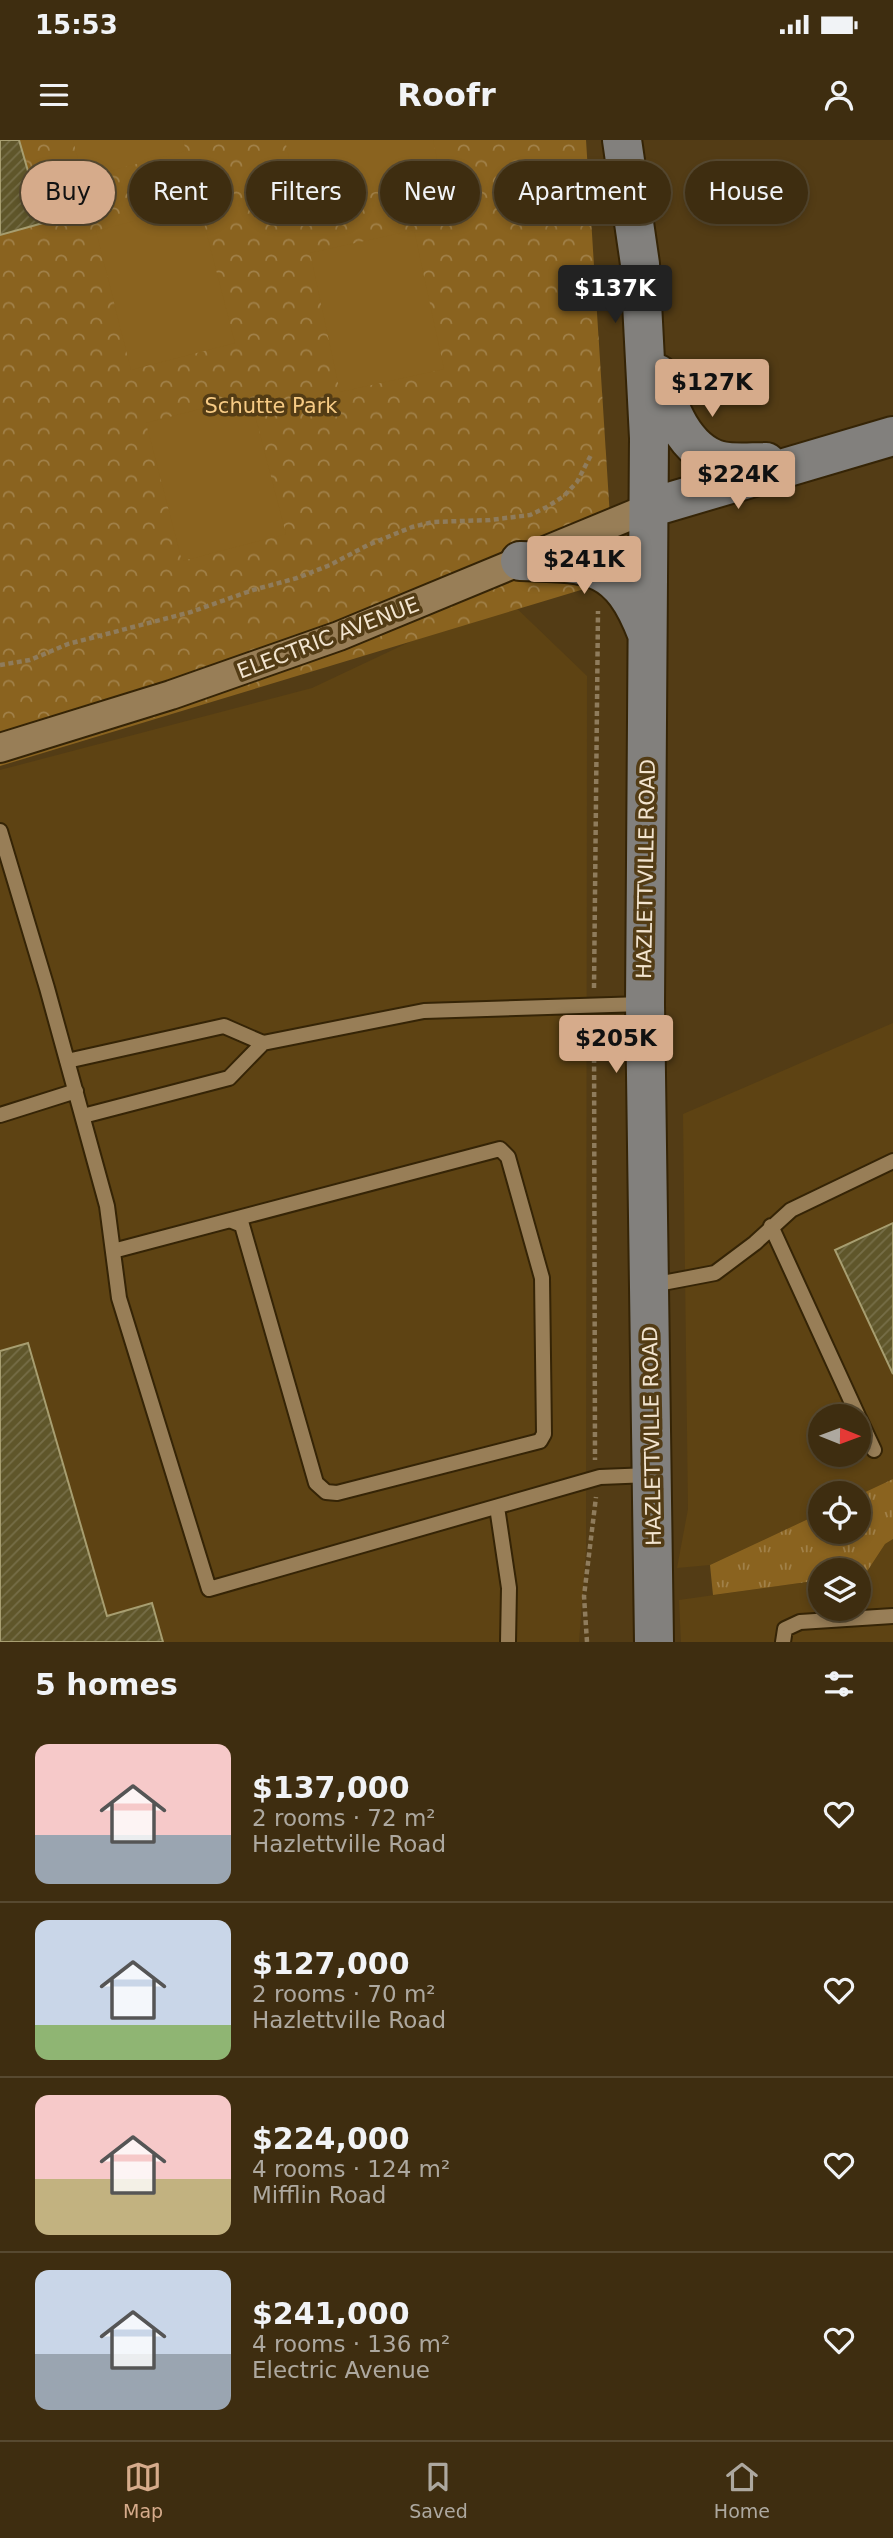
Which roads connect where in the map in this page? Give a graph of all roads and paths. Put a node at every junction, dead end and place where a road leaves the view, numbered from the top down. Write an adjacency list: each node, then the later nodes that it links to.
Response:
1 (622, 140): 2 (main road, HAZLETTVILLE ROAD)
2 (646, 336): 5 (main road); 6 (main road, HAZLETTVILLE ROAD)
3 (893, 436): 5 (main road)
4 (590, 455): 10 (path)
5 (810, 460): 6 (main road)
6 (649, 508): 7 (street, ELECTRIC AVENUE); 9 (main road, HAZLETTVILLE ROAD)
7 (520, 561): 9 (main road); 11 (street, ELECTRIC AVENUE)
8 (598, 600): 13 (path)
9 (648, 638): 14 (main road, HAZLETTVILLE ROAD)
10 (0, 665)
11 (0, 748)
12 (0, 831): 17 (lane)
13 (594, 960)
14 (645, 1004): 15 (lane); 25 (main road, HAZLETTVILLE ROAD)
15 (263, 1043): 17 (lane); 20 (lane)
16 (594, 1047): 30 (path)
17 (67, 1060): 18 (lane)
18 (76, 1091): 19 (lane); 20 (lane)
19 (0, 1115)
20 (83, 1116): 24 (lane)
21 (893, 1161): 23 (lane)
22 (232, 1221): 22 (lane); 24 (lane)
23 (771, 1226): 25 (lane); 26 (lane)
24 (113, 1251): 31 (lane)
25 (650, 1285): 29 (main road, HAZLETTVILLE ROAD)
26 (853, 1404)
27 (872, 1446): 28 (lane)
28 (874, 1450)
29 (652, 1475): 30 (lane); 35 (main road, HAZLETTVILLE ROAD)
30 (595, 1479): 31 (lane); 34 (path)
31 (497, 1507): 33 (lane)
32 (893, 1616): 36 (lane)
33 (509, 1642)
34 (587, 1642)
35 (654, 1642)
36 (783, 1642)

